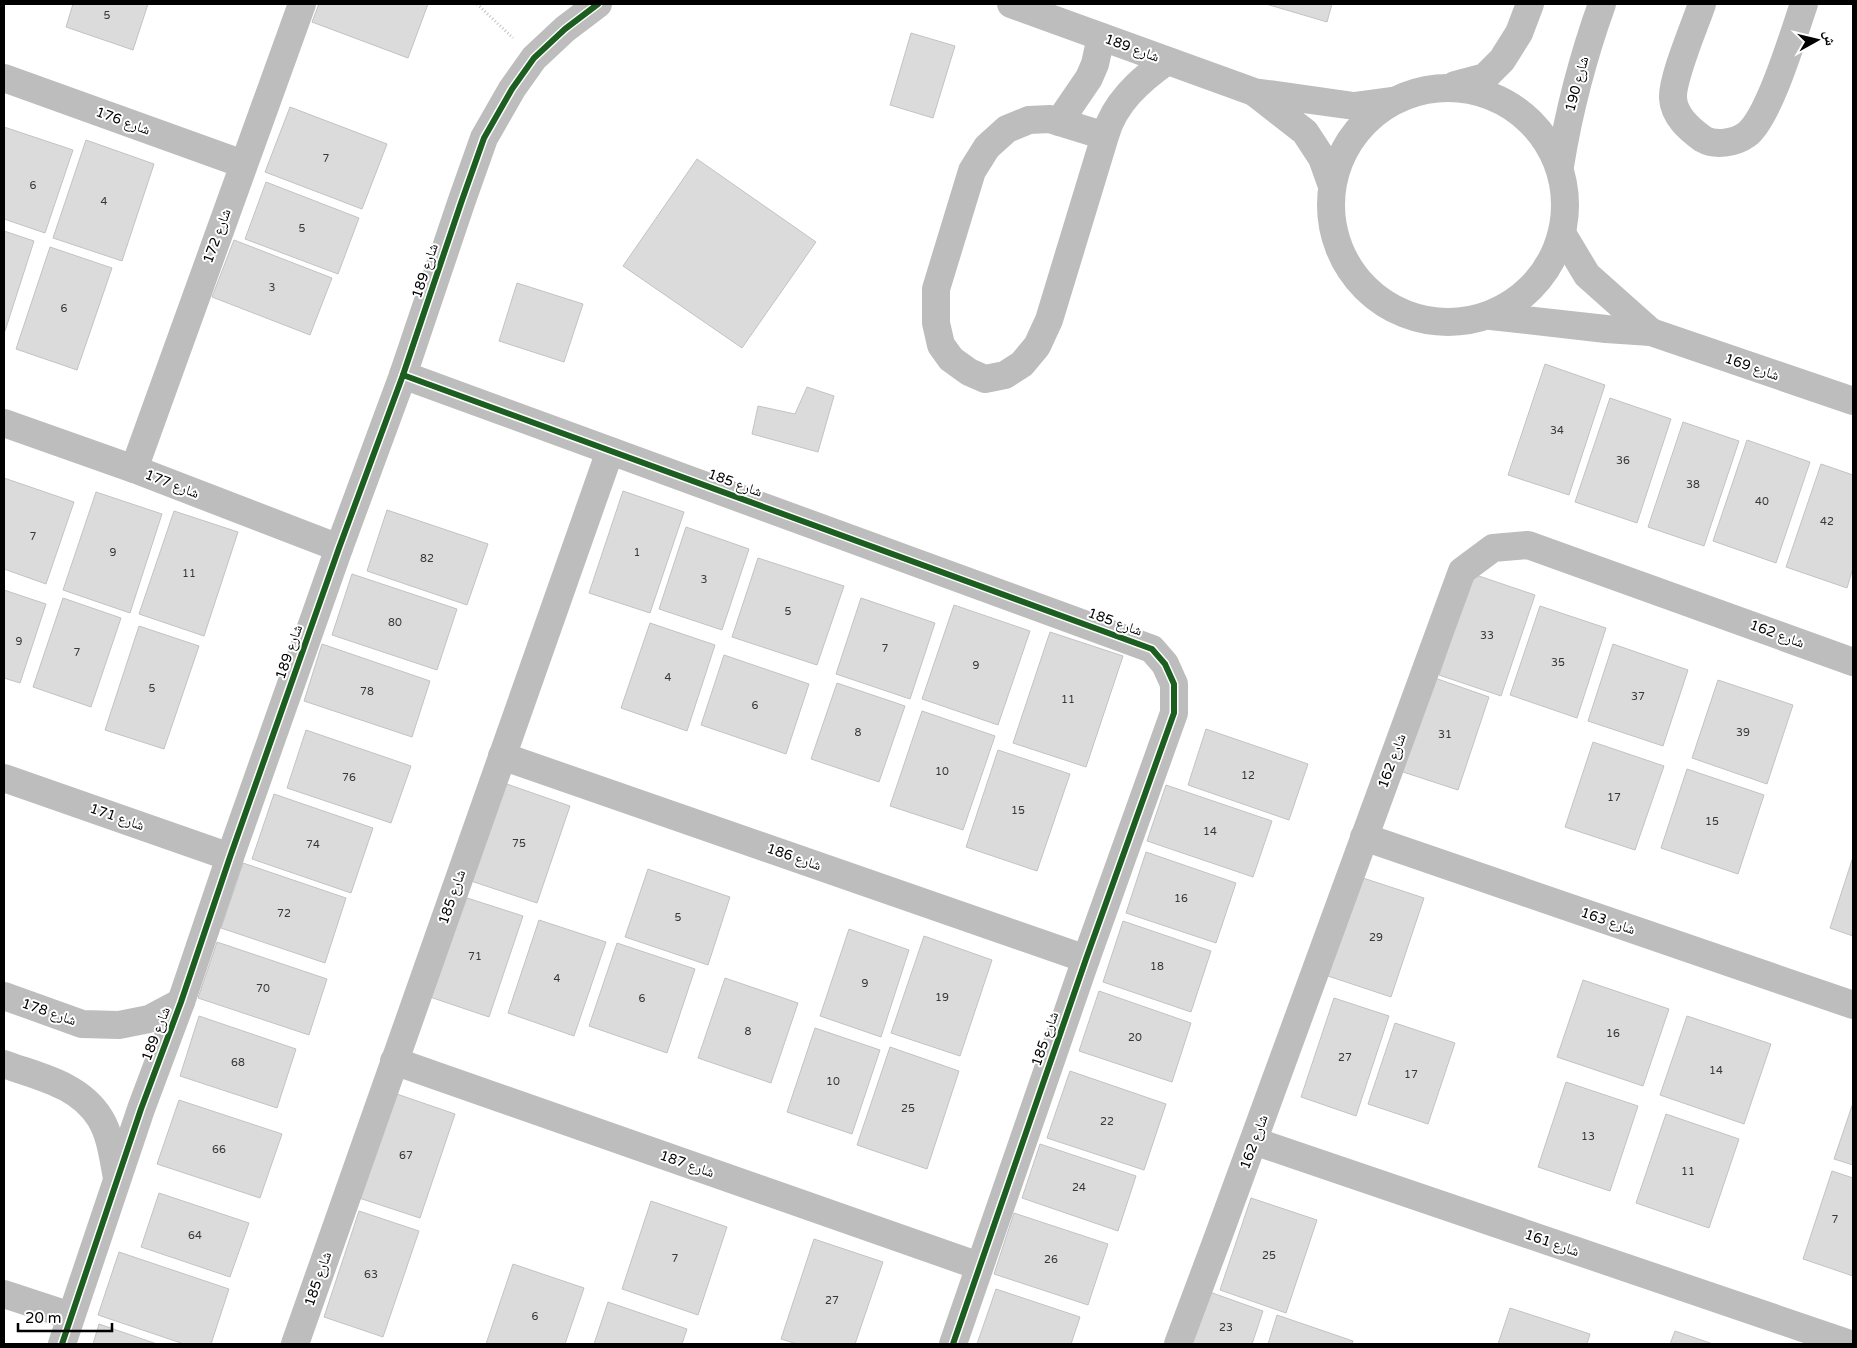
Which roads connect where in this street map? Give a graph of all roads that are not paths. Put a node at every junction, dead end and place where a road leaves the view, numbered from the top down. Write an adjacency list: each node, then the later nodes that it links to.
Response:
1 (302, 4): 16 (street, شارع 172)
2 (598, 4): 22 (street, شارع 189)
3 (1011, 4): 8 (street, شارع 189)
4 (1530, 4): 11 (street)
5 (1602, 4): 17 (street, شارع 190)
6 (1702, 4): 7 (street)
7 (1804, 4)
8 (1101, 37): 9 (street, شارع 189); 14 (street)
9 (1167, 61): 12 (street, شارع 189); 15 (street)
10 (4, 78): 16 (street, شارع 176)
11 (1450, 87): 13 (street); 17 (street)
12 (1254, 92): 13 (street, شارع 189); 18 (street, شارع 189)
13 (1395, 100): 18 (street)
14 (1059, 122): 15 (street); 15 (street)
15 (1105, 136)
16 (243, 164): 26 (street, شارع 172)
17 (1560, 166): 19 (street)
18 (1332, 186): 20 (street)
19 (1563, 235): 20 (street); 21 (street, شارع 169)
20 (1491, 316): 21 (street, شارع 169)
21 (1651, 332): 23 (street, شارع 169)
22 (404, 375): 25 (street, شارع 185); 27 (street, شارع 189)
23 (1853, 401)
24 (4, 423): 26 (street, شارع 177)
25 (610, 451): 29 (street, شارع 185); 33 (street, شارع 185)
26 (134, 469): 27 (street, شارع 177)
27 (339, 548): 32 (street, شارع 189)
28 (1853, 662): 31 (street, شارع 162)
29 (502, 756): 33 (street, شارع 186); 37 (street, شارع 185)
30 (4, 778): 32 (street, شارع 171)
31 (1364, 837): 36 (street, شارع 163); 39 (street, شارع 162)
32 (230, 857): 35 (street, شارع 189)
33 (1086, 959): 41 (street, شارع 185)
34 (4, 996): 35 (street, شارع 178)
35 (181, 1002): 40 (street, شارع 189)
36 (1853, 1005)
37 (394, 1061): 41 (street, شارع 187); 46 (street, شارع 185)
38 (4, 1064): 40 (street)
39 (1254, 1141): 44 (street, شارع 161); 48 (street, شارع 162)
40 (118, 1178): 43 (street, شارع 189)
41 (979, 1266): 47 (street, شارع 185)
42 (4, 1294): 43 (street)
43 (71, 1316): 45 (street, شارع 189)
44 (1844, 1343)
45 (62, 1344)
46 (295, 1344)
47 (953, 1344)
48 (1178, 1344)

